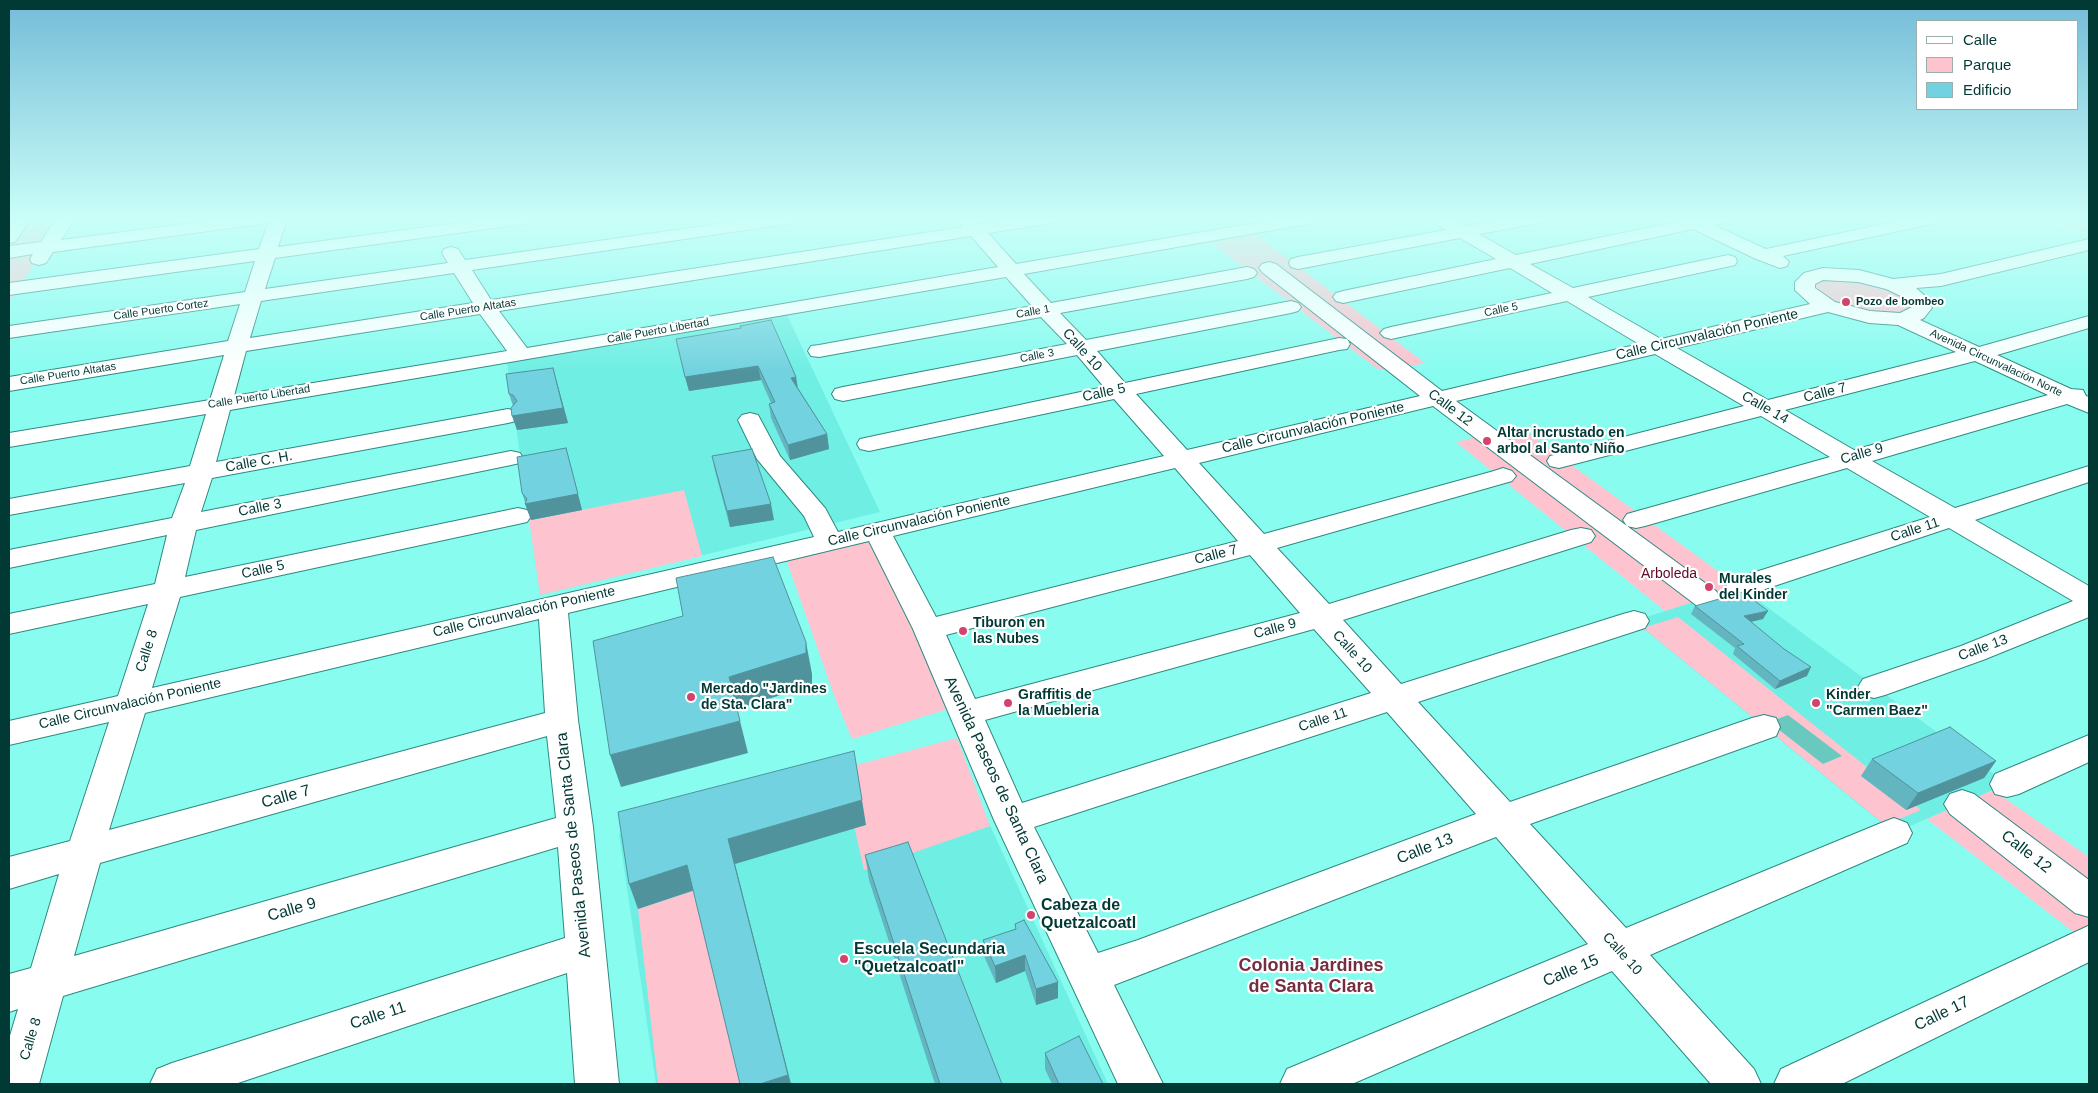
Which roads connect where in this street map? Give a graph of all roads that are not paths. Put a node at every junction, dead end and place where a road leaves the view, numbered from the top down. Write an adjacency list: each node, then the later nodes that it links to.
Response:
1 (34, 270): 24 (street)
2 (196, 270): 24 (street)
3 (261, 270): 18 (street, Calle 8)
4 (439, 270): 18 (street, Calle Puerto Cortez)
5 (462, 270): 22 (street)
6 (705, 270): 22 (street, Calle Puerto Altatas)
7 (1010, 270): 23 (street, Calle 10); 34 (street, Calle Puerto Libertad)
8 (1272, 270): 39 (street, Calle 12)
9 (1470, 270): 19 (street)
10 (1529, 270): 17 (street, Calle 14)
11 (1688, 270): 17 (street, Calle 5)
12 (1796, 270): 15 (street)
13 (1983, 270): 16 (street)
14 (1247, 273): 23 (street, Calle 1)
15 (1811, 277): 16 (street); 20 (street)
16 (1902, 289): 25 (street)
17 (1570, 294): 27 (street, Calle 5); 30 (street, Calle 14)
18 (253, 297): 24 (street, Calle Puerto Cortez); 29 (street, Calle 8)
19 (1343, 297)
20 (1828, 306): 25 (street); 30 (street, Calle Circunvalación Poniente)
21 (1291, 307): 31 (street, Calle 3)
22 (486, 308): 29 (street, Calle Puerto Altatas); 34 (street)
23 (1046, 310): 31 (street, Calle 10); 32 (street, Calle 1)
24 (11, 312)
25 (1902, 319): 33 (street, Avenida Circunvalación Norte)
26 (2089, 322): 33 (street, Calle 7)
27 (1391, 333)
28 (1339, 344): 36 (street, Calle 5)
29 (237, 346): 35 (street, Calle Puerto Altatas); 40 (street, Calle 8)
30 (1659, 346): 39 (street, Calle Circunvalación Poniente); 41 (street, Calle 14)
31 (1081, 347): 36 (street, Calle 10); 37 (street, Calle 3)
32 (820, 351)
33 (1976, 354): 38 (street, Avenida Circunvalación Norte); 41 (street, Calle 7)
34 (520, 355): 40 (street, Calle Puerto Libertad)
35 (9, 384)
36 (1118, 390): 45 (street, Calle 5); 48 (street, Calle 10)
37 (843, 394)
38 (2082, 398): 47 (street, Calle 9)
39 (1438, 399): 48 (street, Calle Circunvalación Poniente); 65 (street, Calle 12)
40 (219, 404): 44 (street, Calle Puerto Libertad); 50 (street, Calle 8)
41 (1766, 408): 47 (street, Calle 14); 49 (street, Calle 7)
42 (508, 416): 50 (street, Calle C. H.)
43 (750, 420): 60 (street)
44 (9, 440)
45 (869, 444)
46 (511, 458): 57 (street, Calle 3)
47 (1850, 458): 55 (street, Calle 14); 56 (street, Calle 9)
48 (1180, 459): 58 (street, Calle Circunvalación Poniente); 61 (street, Calle 10)
49 (1560, 461)
50 (201, 472): 53 (street, Calle C. H.); 57 (street, Calle 8)
51 (2089, 474): 55 (street, Calle 11)
52 (1503, 476): 61 (street, Calle 7)
53 (9, 508)
54 (518, 516): 64 (street, Calle 5)
55 (1952, 517): 63 (street, Calle 11); 66 (street, Calle 14)
56 (1636, 520)
57 (184, 524): 62 (street, Calle 3); 64 (street, Calle 8)
58 (877, 531): 60 (street, Calle Circunvalación Poniente); 72 (street, Avenida Paseos de Santa Clara)
59 (1581, 536): 69 (street, Calle 9)
60 (830, 542): 67 (street, Calle Circunvalación Poniente)
61 (1257, 545): 69 (street, Calle 10); 72 (street, Calle 7)
62 (9, 559)
63 (1740, 587)
64 (167, 590): 71 (street, Calle 5); 75 (street, Calle 8)
65 (1706, 598)
66 (2089, 598)
67 (553, 606): 75 (street, Calle Circunvalación Poniente); 77 (street, Avenida Paseos de Santa Clara)
68 (2089, 606): 73 (street, Calle 13)
69 (1321, 617): 74 (street, Calle 10); 76 (street, Calle 9)
70 (1634, 621): 74 (street, Calle 11)
71 (9, 624)
72 (928, 629): 76 (street, Avenida Paseos de Santa Clara)
73 (1874, 687)
74 (1393, 698): 83 (street, Calle 10); 84 (street, Calle 11)
75 (130, 704): 79 (street, Calle Circunvalación Poniente); 87 (street, Calle 8)
76 (966, 714): 84 (street, Avenida Paseos de Santa Clara)
77 (562, 720): 85 (street, Avenida Paseos de Santa Clara); 87 (street, Calle 7)
78 (1764, 727): 83 (street, Calle 13)
79 (9, 733)
80 (2089, 748): 81 (street)
81 (2007, 784)
82 (1962, 804): 89 (street, Calle 12)
83 (1503, 819): 92 (street, Calle 10); 93 (street, Calle 13)
84 (1012, 820): 93 (street, Avenida Paseos de Santa Clara)
85 (575, 827): 91 (street, Avenida Paseos de Santa Clara); 94 (street, Calle 9)
86 (1894, 833): 92 (street, Calle 15)
87 (84, 853): 88 (street, Calle 7); 94 (street, Calle 8)
88 (9, 873)
89 (2089, 901)
90 (2088, 943): 102 (street, Calle 17)
91 (585, 949): 97 (street, Calle 11); 98 (street, Avenida Paseos de Santa Clara)
92 (1619, 951): 100 (street, Calle 15); 101 (street, Calle 10)
93 (1088, 975): 99 (street, Avenida Paseos de Santa Clara)
94 (48, 981): 95 (street, Calle 9); 96 (street, Calle 8)
95 (9, 993)
96 (17, 1084)
97 (172, 1084)
98 (597, 1084)
99 (1141, 1084)
100 (1302, 1084)
101 (1739, 1084)
102 (1796, 1084)

